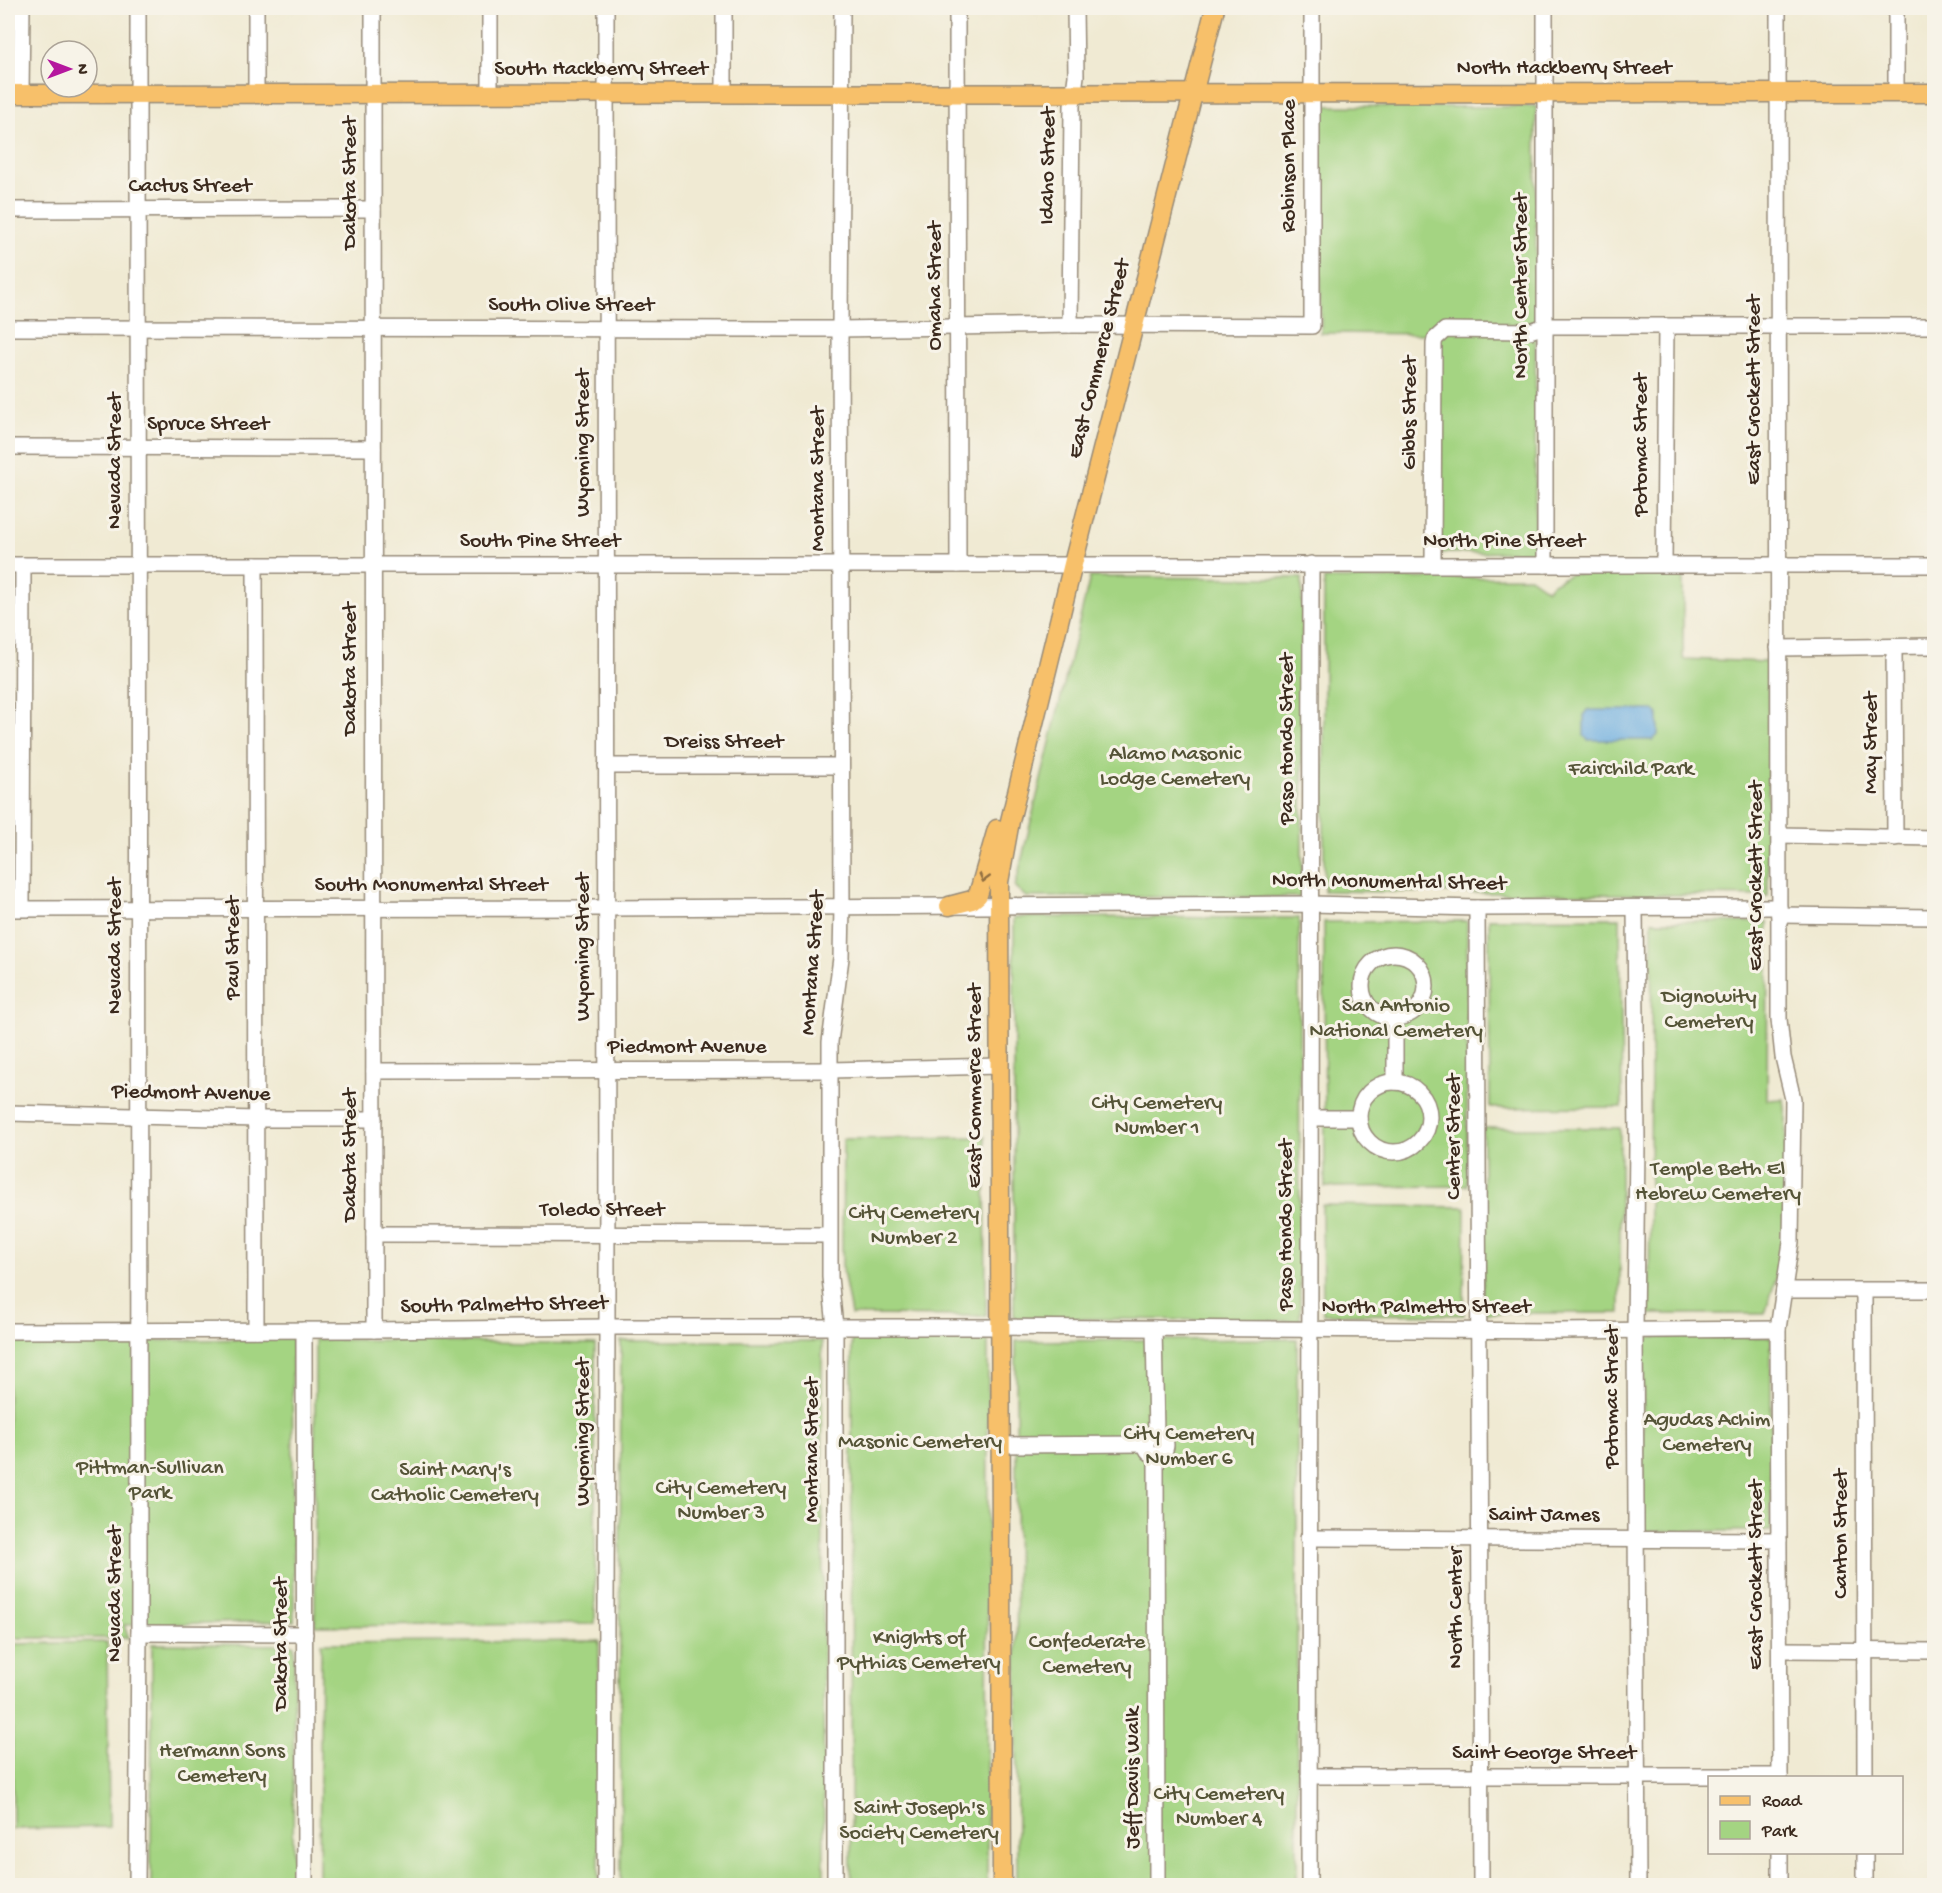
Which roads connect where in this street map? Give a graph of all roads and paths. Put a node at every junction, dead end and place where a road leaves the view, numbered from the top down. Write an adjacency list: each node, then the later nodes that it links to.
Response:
1 (22, 8): 27 (street)
2 (138, 8): 28 (street, Nevada Street)
3 (256, 8): 29 (street)
4 (373, 8): 30 (street, Dakota Street)
5 (490, 8): 31 (street)
6 (606, 8): 16 (street, Wyoming Street)
7 (724, 8): 17 (street)
8 (842, 8): 18 (street, Montana Street)
9 (957, 8): 19 (street, Omaha Street)
10 (1075, 8): 20 (street, Idaho Street)
11 (1215, 8): 21 (main road, East Commerce Street)
12 (1312, 8): 22 (street, Robinson Place)
13 (1545, 8): 23 (street, North Center Street)
14 (1778, 8): 24 (street, East Crockett Street)
15 (1896, 8): 25 (street)
16 (606, 93): 17 (main road, South Hackberry Street); 31 (main road, South Hackberry Street); 46 (street, Wyoming Street)
17 (724, 93): 18 (main road, South Hackberry Street)
18 (842, 93): 19 (main road, South Hackberry Street); 47 (street, Montana Street)
19 (957, 93): 20 (main road, South Hackberry Street); 42 (street, Omaha Street)
20 (1074, 93): 21 (main road, South Hackberry Street); 35 (street, Idaho Street)
21 (1194, 93): 22 (main road, North Hackberry Street); 36 (main road, East Commerce Street)
22 (1312, 93): 23 (main road, North Hackberry Street); 37 (street, Robinson Place)
23 (1544, 93): 24 (main road, North Hackberry Street); 38 (street, North Center Street)
24 (1777, 93): 25 (main road, North Hackberry Street); 40 (street, East Crockett Street)
25 (1896, 93): 26 (main road, North Hackberry Street)
26 (1935, 93)
27 (14, 94): 28 (main road, South Hackberry Street)
28 (138, 94): 29 (main road, South Hackberry Street); 34 (street, Nevada Street)
29 (256, 94): 30 (main road, South Hackberry Street)
30 (373, 94): 31 (main road, South Hackberry Street); 32 (street, Dakota Street)
31 (490, 94)
32 (373, 209): 34 (street, Cactus Street); 45 (street, Dakota Street)
33 (8, 210): 34 (street, Cactus Street)
34 (138, 210): 44 (street, Nevada Street)
35 (1070, 325): 36 (street, South Olive Street); 42 (street, South Olive Street)
36 (1134, 326): 37 (street, South Olive Street); 52 (main road, East Commerce Street)
37 (1312, 326)
38 (1545, 326): 39 (street, Gibbs Street); 54 (street, Gibbs Street); 61 (street, North Center Street)
39 (1666, 326): 40 (street, Gibbs Street); 62 (street, Potomac Street)
40 (1778, 326): 41 (street, Gibbs Street); 63 (street, East Crockett Street)
41 (1935, 326)
42 (959, 327): 47 (street, South Olive Street); 60 (street, Omaha Street)
43 (8, 328): 44 (street, South Olive Street)
44 (138, 328): 45 (street, South Olive Street); 49 (street, Nevada Street)
45 (373, 328): 46 (street, South Olive Street); 50 (street, Dakota Street)
46 (606, 329): 47 (street, South Olive Street); 51 (street, Wyoming Street)
47 (840, 329): 59 (street, Montana Street)
48 (8, 447): 49 (street, Spruce Street)
49 (138, 448): 50 (street, Spruce Street); 56 (street, Nevada Street)
50 (373, 448): 58 (street, Dakota Street)
51 (606, 564): 58 (street, South Pine Street); 59 (street, South Pine Street); 69 (street, Wyoming Street)
52 (1073, 564): 53 (street, North Pine Street); 60 (street, South Pine Street); 68 (main road, East Commerce Street)
53 (1311, 564): 54 (street, North Pine Street); 74 (street, Paso Hondo Street)
54 (1433, 564): 61 (street, North Pine Street)
55 (15, 565): 56 (street, South Pine Street); 81 (street)
56 (138, 565): 57 (street, South Pine Street); 82 (street, Nevada Street)
57 (255, 565): 58 (street, South Pine Street); 83 (street, Paul Street)
58 (373, 565): 84 (street, Dakota Street)
59 (842, 565): 60 (street, South Pine Street); 70 (street, Montana Street)
60 (958, 565)
61 (1545, 565): 62 (street, North Pine Street)
62 (1664, 565): 63 (street, North Pine Street)
63 (1779, 565): 64 (street, North Pine Street); 67 (street, East Crockett Street)
64 (1935, 565)
65 (1935, 646): 66 (street)
66 (1894, 647): 67 (street); 72 (street, May Street)
67 (1778, 648): 71 (street, East Crockett Street)
68 (1034, 723): 76 (main road, East Commerce Street, one-way to 76); 77 (main road, East Commerce Street)
69 (606, 766): 70 (street, Dreiss Street); 78 (street, Wyoming Street)
70 (841, 766): 75 (street, Montana Street)
71 (1779, 836): 72 (street); 85 (street, East Crockett Street)
72 (1895, 838): 73 (street)
73 (1935, 838)
74 (1311, 904): 77 (street, North Monumental Street); 79 (street, North Monumental Street); 95 (street, Paso Hondo Street)
75 (842, 906): 76 (street, South Monumental Street); 78 (street, South Monumental Street); 89 (street, Montana Street)
76 (950, 906): 77 (street, South Monumental Street)
77 (999, 906): 88 (main road, East Commerce Street)
78 (607, 908): 84 (street, South Monumental Street); 91 (street, Wyoming Street)
79 (1477, 908): 80 (street, North Monumental Street); 117 (street, Center Street)
80 (1635, 908): 85 (street, North Monumental Street); 114 (street, Potomac Street)
81 (15, 909): 82 (street, South Monumental Street)
82 (138, 909): 83 (street, South Monumental Street); 94 (street, Nevada Street)
83 (256, 909): 84 (street, South Monumental Street); 97 (street, Paul Street)
84 (374, 909): 90 (street, Dakota Street)
85 (1779, 911): 86 (street, North Monumental Street); 102 (street, East Crockett Street)
86 (1935, 917)
87 (1395, 1018): 87 (street); 92 (street)
88 (1000, 1066): 89 (street, Piedmont Avenue); 107 (main road, East Commerce Street)
89 (830, 1070): 91 (street, Piedmont Avenue); 101 (street, Montana Street)
90 (374, 1071): 91 (street, Piedmont Avenue); 98 (street, Dakota Street)
91 (607, 1071): 99 (street, Wyoming Street)
92 (1395, 1082): 96 (street); 96 (street)
93 (8, 1113): 94 (street, Piedmont Avenue)
94 (138, 1115): 97 (street, Piedmont Avenue); 116 (street, Nevada Street)
95 (1310, 1118): 96 (street); 109 (street, Paso Hondo Street)
96 (1359, 1118)
97 (257, 1119): 98 (street, Piedmont Avenue); 111 (street, Paul Street)
98 (374, 1119): 100 (street, Dakota Street)
99 (607, 1233): 100 (street, Toledo Street); 101 (street, Toledo Street); 105 (street, Wyoming Street)
100 (374, 1234): 113 (street, Dakota Street)
101 (829, 1235): 106 (street, Montana Street)
102 (1784, 1290): 104 (street); 110 (street, East Crockett Street)
103 (1935, 1290): 104 (street)
104 (1864, 1291): 127 (street, Canton Street)
105 (607, 1327): 106 (street, South Palmetto Street); 113 (street, South Palmetto Street); 139 (street, Wyoming Street)
106 (835, 1327): 107 (street, South Palmetto Street); 140 (street, Montana Street)
107 (1000, 1328): 108 (street, North Palmetto Street); 119 (main road, East Commerce Street)
108 (1154, 1328): 109 (street, North Palmetto Street); 118 (street, Jeff Davis Walk)
109 (1309, 1329): 117 (street, North Palmetto Street); 120 (street, Paso Hondo Street)
110 (1778, 1329): 114 (street, North Palmetto Street); 123 (street, East Crockett Street)
111 (256, 1330): 112 (street, South Palmetto Street); 116 (street, South Palmetto Street)
112 (304, 1330): 113 (street, South Palmetto Street); 125 (street, Dakota Street)
113 (374, 1330)
114 (1635, 1330): 117 (street, North Palmetto Street); 122 (street, Potomac Street)
115 (8, 1331): 116 (street, South Palmetto Street)
116 (139, 1331): 124 (street, Nevada Street)
117 (1478, 1331): 121 (street, North Center)
118 (1152, 1444): 119 (street); 142 (street, Jeff Davis Walk)
119 (999, 1445): 141 (main road, East Commerce Street)
120 (1308, 1538): 121 (street, Saint James); 129 (street, Paso Hondo Street)
121 (1479, 1538): 122 (street, Saint James); 130 (street, North Center)
122 (1636, 1539): 123 (street, Saint James); 131 (street, Potomac Street)
123 (1779, 1540): 126 (street, East Crockett Street)
124 (139, 1633): 125 (street); 137 (street, Nevada Street)
125 (305, 1634): 138 (street, Dakota Street)
126 (1780, 1650): 127 (street); 133 (street, East Crockett Street)
127 (1864, 1650): 128 (street); 134 (street, Canton Street)
128 (1935, 1651)
129 (1309, 1776): 130 (street, Saint George Street); 143 (street, Paso Hondo Street)
130 (1480, 1776): 131 (street, Saint George Street); 144 (street, North Center)
131 (1637, 1776): 132 (street, Saint George Street); 145 (street, Potomac Street)
132 (1708, 1776)
133 (1780, 1776)
134 (1865, 1776)
135 (1780, 1854): 146 (street)
136 (1865, 1854): 147 (street)
137 (137, 1886)
138 (305, 1886)
139 (606, 1886)
140 (835, 1886)
141 (1002, 1886)
142 (1157, 1886)
143 (1309, 1886)
144 (1481, 1886)
145 (1638, 1886)
146 (1780, 1886)
147 (1865, 1886)

